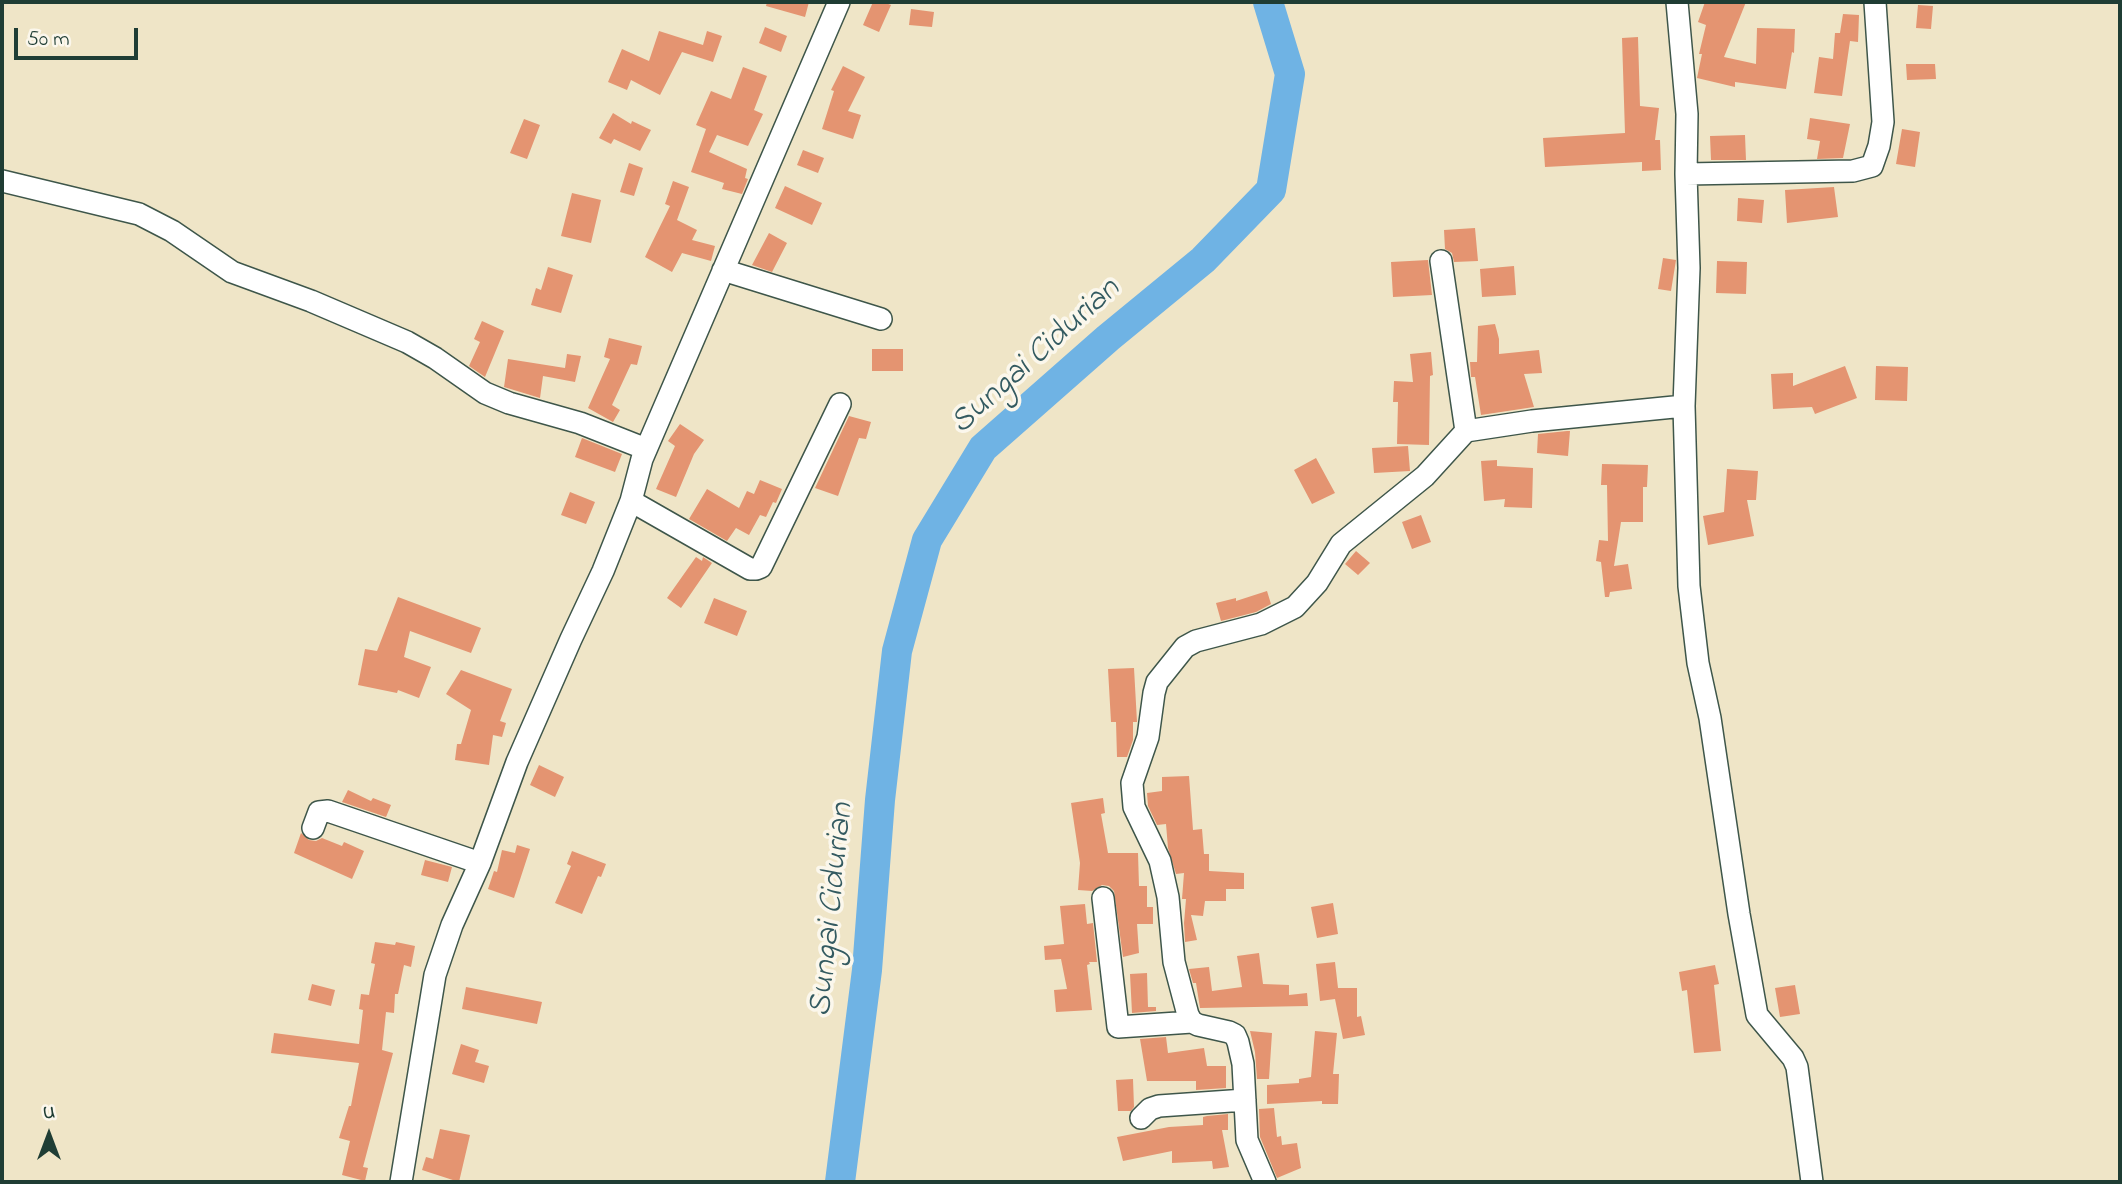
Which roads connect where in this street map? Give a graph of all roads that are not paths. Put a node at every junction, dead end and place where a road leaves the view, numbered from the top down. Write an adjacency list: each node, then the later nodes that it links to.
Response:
1 (839, 2): 7 (street)
2 (1676, 2): 4 (street)
3 (1875, 2): 4 (street)
4 (1686, 174): 10 (street)
5 (2, 181): 12 (street)
6 (1441, 261): 11 (street)
7 (723, 270): 8 (street); 12 (street)
8 (881, 319)
9 (840, 404): 13 (street)
10 (1685, 406): 11 (street); 22 (street)
11 (1465, 431): 17 (street)
12 (646, 449): 13 (street)
13 (631, 501): 15 (street)
14 (313, 828): 15 (street)
15 (480, 863): 20 (street)
16 (1103, 898): 17 (street)
17 (1192, 1022): 18 (street)
18 (1245, 1100): 19 (street); 21 (street)
19 (1142, 1118)
20 (401, 1182)
21 (1265, 1182)
22 (1812, 1182)

